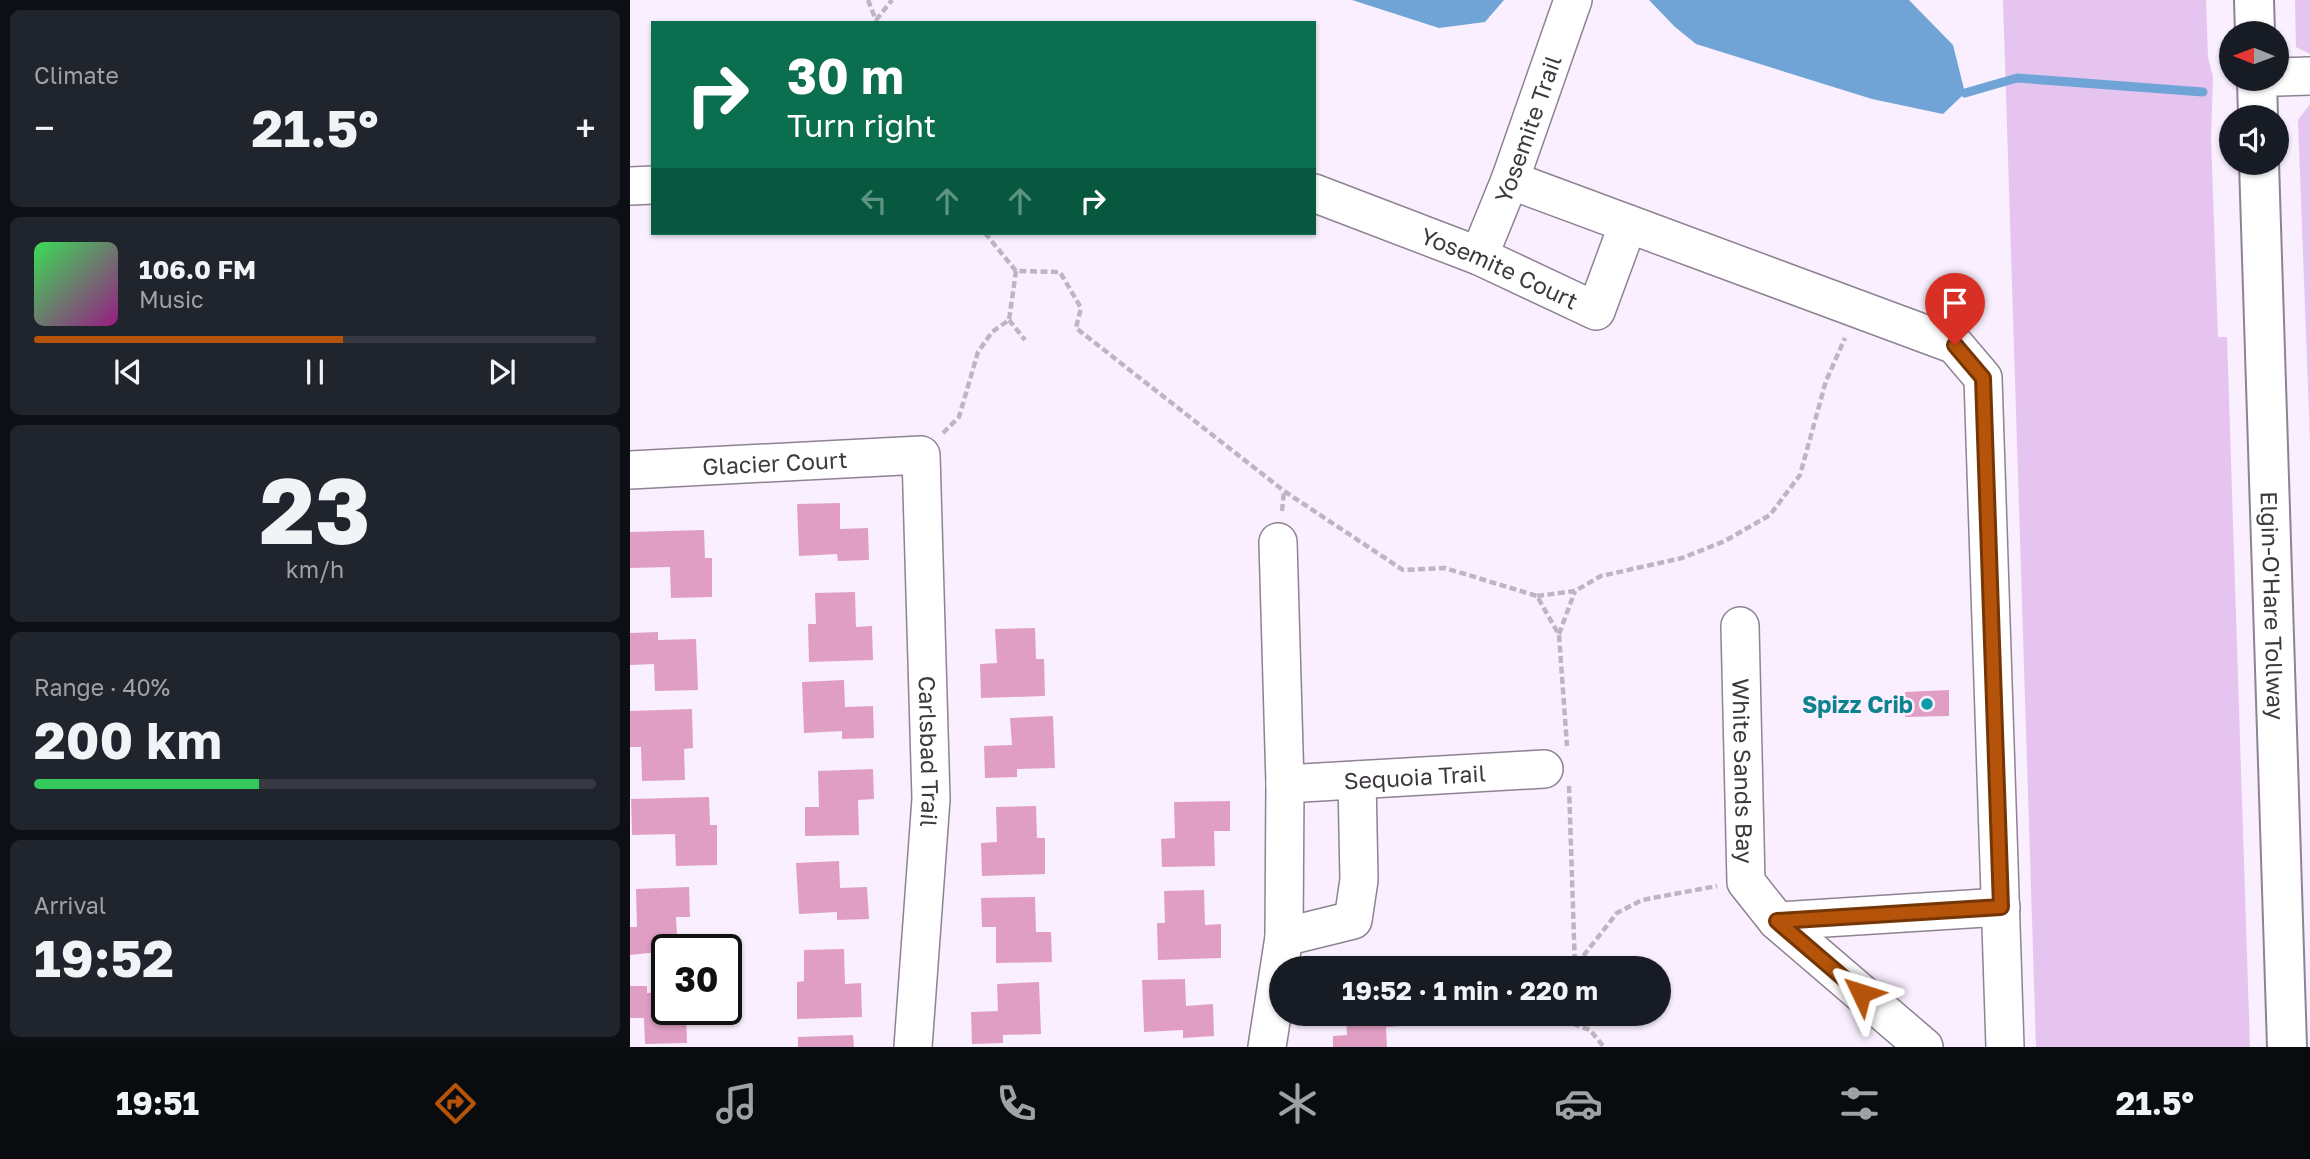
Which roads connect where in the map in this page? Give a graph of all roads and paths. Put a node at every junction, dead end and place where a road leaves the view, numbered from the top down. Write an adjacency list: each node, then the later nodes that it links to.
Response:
1 (868, 0): 5 (path)
2 (892, 0): 5 (path)
3 (1573, 0): 10 (street, Yosemite Trail)
4 (2254, 0): 6 (highway)
5 (876, 21)
6 (2255, 21)
7 (2310, 76): 8 (street)
8 (2289, 77)
9 (2259, 175): 43 (highway, Elgin-O'Hare Tollway)
10 (1510, 180): 14 (street); 16 (street, Yosemite Trail)
11 (651, 185): 12 (street)
12 (630, 186)
13 (1316, 194): 16 (street, Yosemite Court)
14 (1628, 224): 16 (street, Yosemite Court); 18 (street)
15 (987, 235): 17 (path)
16 (1479, 256)
17 (1016, 271): 19 (path); 25 (path)
18 (1859, 309): 24 (path); 32 (street)
19 (1009, 320): 20 (path); 21 (path)
20 (1025, 340)
21 (921, 455): 22 (street, Glacier Court); 38 (street, Carlsbad Trail)
22 (630, 470)
23 (1278, 542): 30 (street)
24 (1575, 591): 25 (path); 27 (path)
25 (1538, 596): 27 (path)
26 (1740, 626): 31 (street, White Sands Bay)
27 (1559, 635): 28 (path)
28 (1560, 768): 29 (street, Sequoia Trail); 35 (path)
29 (1357, 780): 30 (street, Sequoia Trail); 34 (street)
30 (1285, 784): 34 (street)
31 (1746, 882): 33 (street, White Sands Bay); 36 (path)
32 (2001, 907): 33 (street); 42 (street)
33 (1777, 921): 41 (street, White Sands Bay)
34 (1284, 937): 39 (street)
35 (1575, 956)
36 (1584, 956)
37 (1579, 1026): 40 (path)
38 (913, 1047)
39 (1267, 1047)
40 (1604, 1047)
41 (1924, 1047)
42 (2005, 1047)
43 (2287, 1047)

